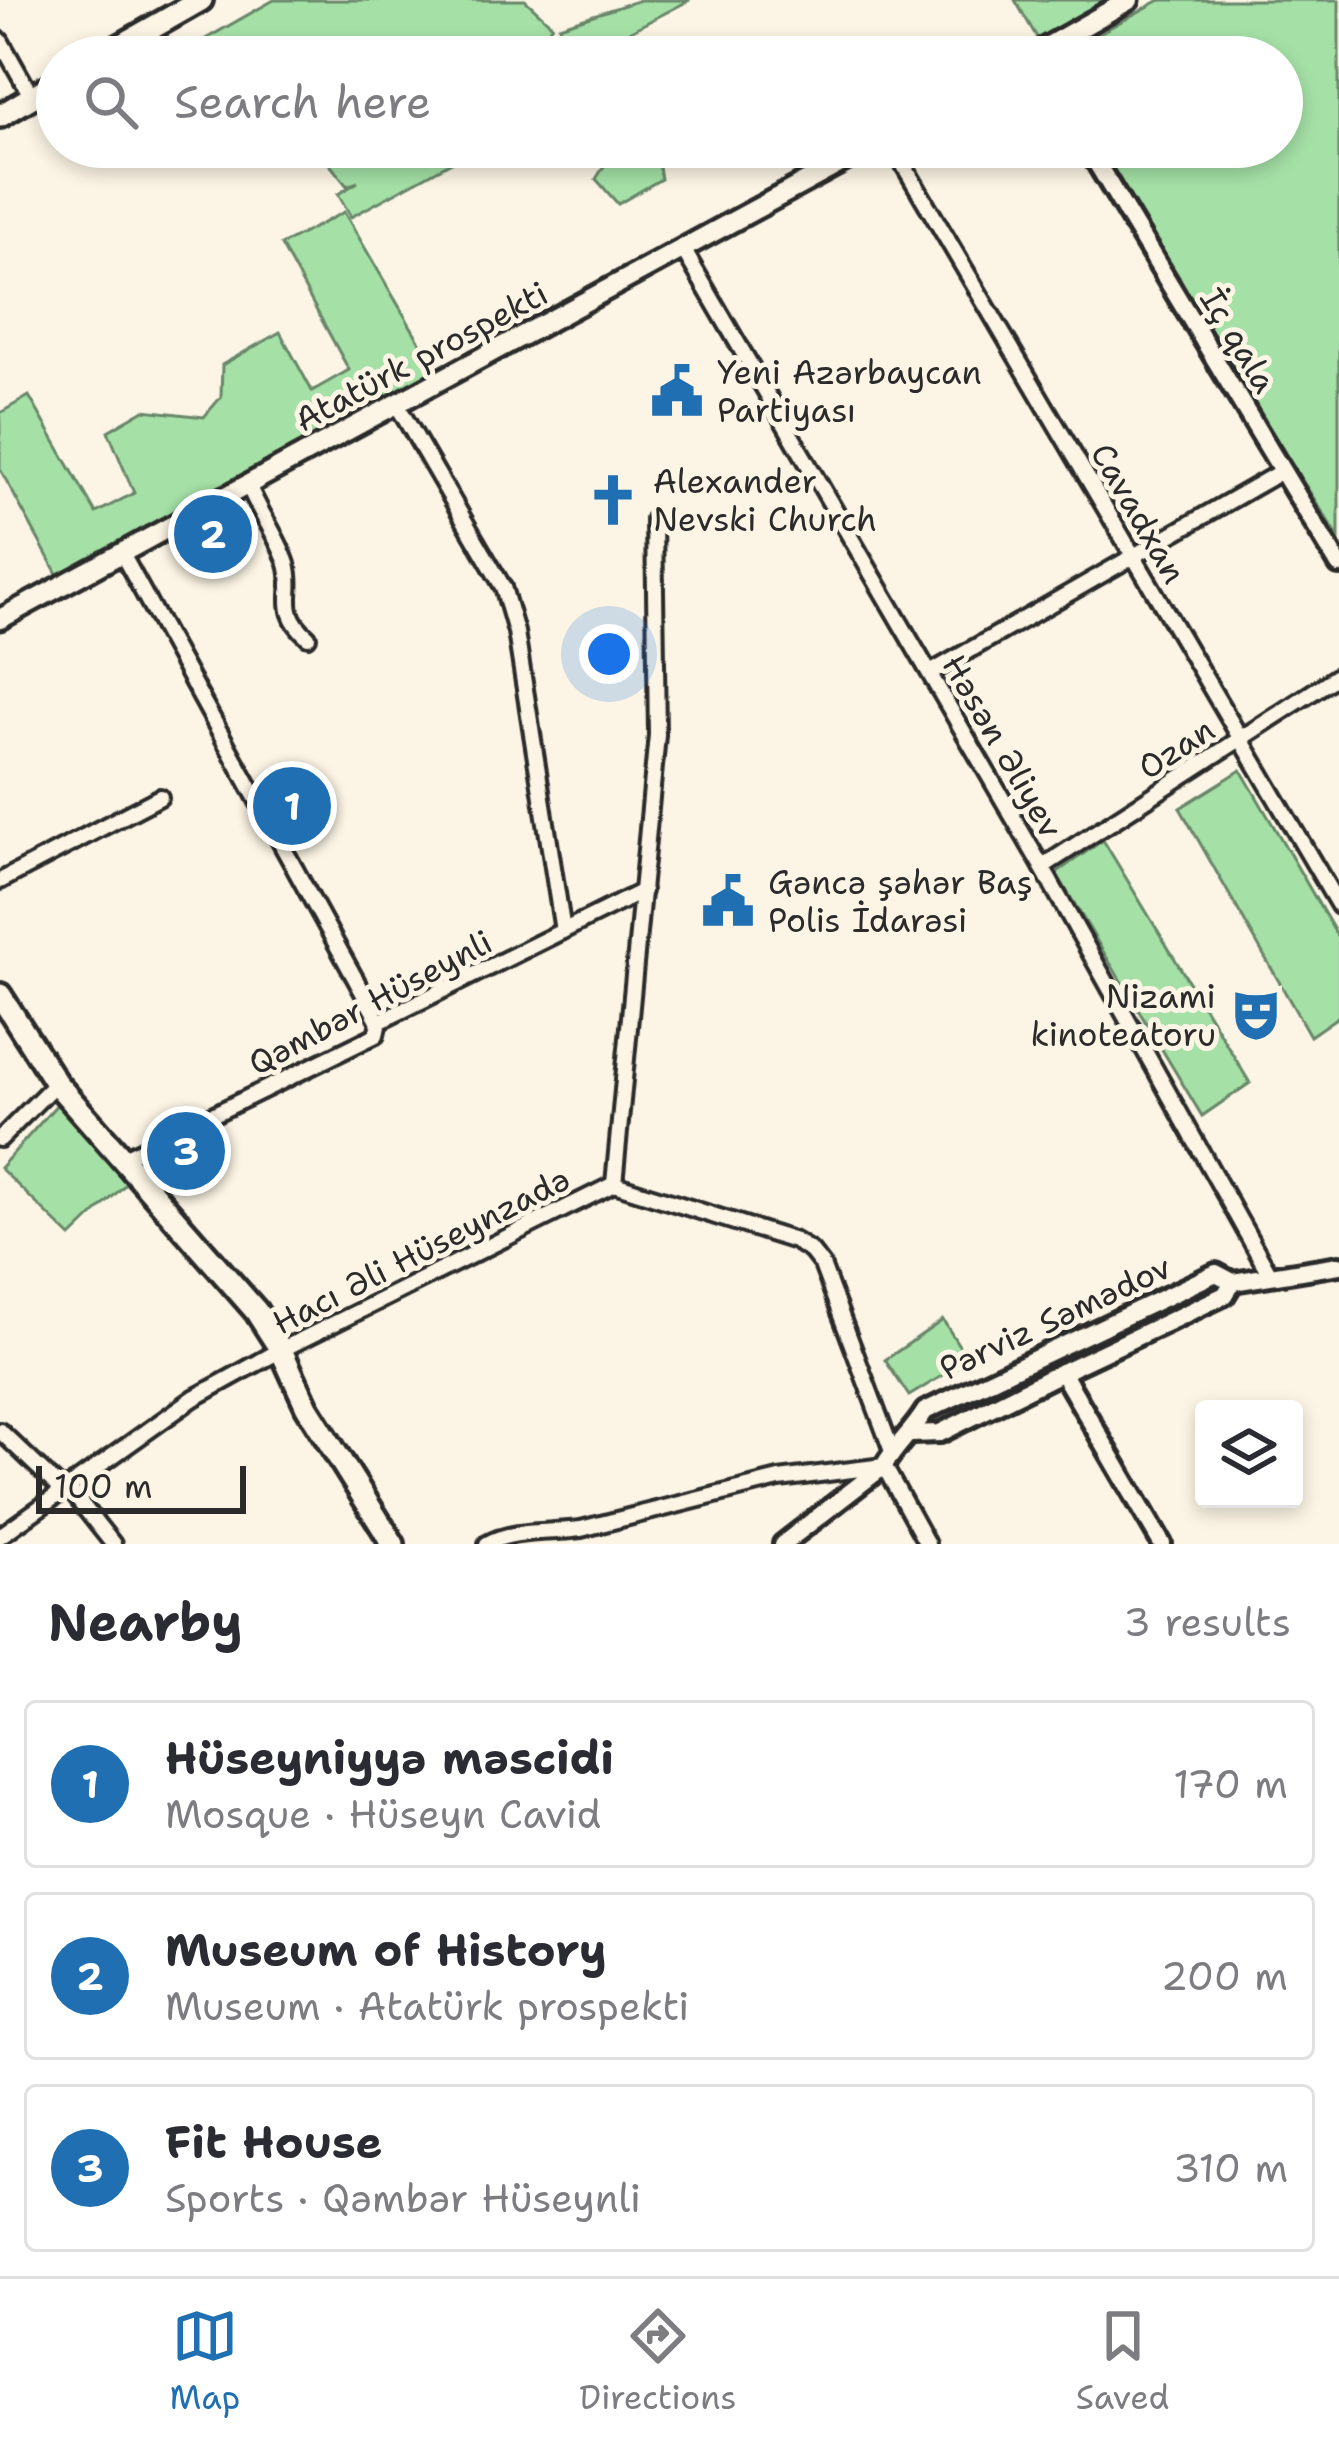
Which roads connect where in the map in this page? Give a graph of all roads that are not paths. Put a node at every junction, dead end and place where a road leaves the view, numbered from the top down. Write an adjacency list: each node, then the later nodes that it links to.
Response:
1 (201, 0): 3 (main road)
2 (1129, 0): 4 (main road)
3 (138, 36)
4 (1067, 36)
5 (0, 40): 7 (street)
6 (36, 95): 7 (main road)
7 (32, 97): 8 (main road)
8 (0, 116)
9 (832, 168): 12 (main road, Atatürk prospekti)
10 (905, 168): 18 (street, Cavadxan)
11 (1101, 168): 14 (street, İç qala)
12 (683, 249): 13 (main road, Atatürk prospekti); 22 (street, Həsən Əliyev)
13 (396, 404): 15 (main road, Atatürk prospekti); 30 (street)
14 (1282, 471): 18 (street); 19 (street, İç qala)
15 (248, 484): 17 (main road, Atatürk prospekti); 21 (street)
16 (654, 519): 28 (street, Hacı Əli Hüseynzadə)
17 (121, 552): 20 (main road, Atatürk prospekti); 33 (street)
18 (1132, 554): 22 (street); 24 (street, Cavadxan)
19 (1339, 565)
20 (0, 619)
21 (308, 637)
22 (930, 673): 26 (street, Həsən Əliyev)
23 (1339, 675): 24 (street, Ozan)
24 (1241, 739): 26 (street, Ozan); 29 (street, Cavadxan)
25 (160, 796): 27 (street)
26 (1042, 866): 39 (street, Həsən Əliyev)
27 (0, 881)
28 (643, 891): 30 (street, Qəmbər Hüseynli); 37 (street, Hacı Əli Hüseynzadə)
29 (1339, 906)
30 (563, 931): 33 (street, Qəmbər Hüseynli)
31 (0, 995): 32 (main road)
32 (7, 1022): 34 (main road)
33 (380, 1022): 36 (street, Qəmbər Hüseynli)
34 (56, 1083): 35 (street); 36 (main road)
35 (0, 1139)
36 (122, 1159): 41 (main road)
37 (614, 1184): 41 (street, Hacı Əli Hüseynzadə); 45 (street)
38 (1339, 1265): 39 (street, Pərviz Səmədov)
39 (1270, 1274): 40 (street, Pərviz Səmədov)
40 (1233, 1282): 42 (street, Pərviz Səmədov); 44 (street, Pərviz Səmədov)
41 (281, 1350): 46 (street, Hacı Əli Hüseynzadə); 49 (main road)
42 (1062, 1372): 44 (street, Pərviz Səmədov); 53 (street)
43 (0, 1431): 46 (street)
44 (911, 1434): 45 (street, Pərviz Səmədov)
45 (888, 1458): 50 (street); 51 (street, Pərviz Səmədov); 52 (street)
46 (66, 1489): 47 (street, Hacı Əli Hüseynzadə); 48 (street)
47 (0, 1536)
48 (113, 1544)
49 (393, 1544)
50 (487, 1544)
51 (783, 1544)
52 (927, 1544)
53 (1162, 1544)

